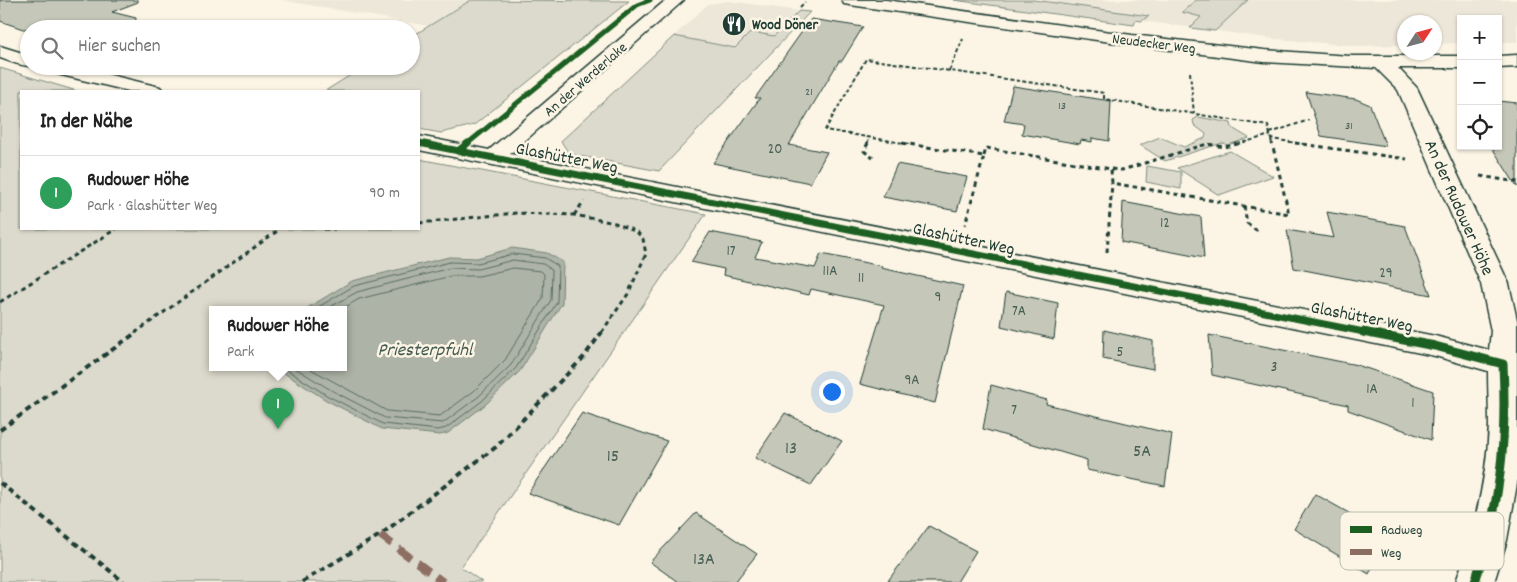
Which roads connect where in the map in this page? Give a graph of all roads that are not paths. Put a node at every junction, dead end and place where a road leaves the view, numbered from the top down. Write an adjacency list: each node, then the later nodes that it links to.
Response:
1 (676, 0): 13 (street, An der Werderlake)
2 (850, 0): 3 (street, Neudecker Weg)
3 (921, 5): 9 (street, Neudecker Weg)
4 (0, 52): 5 (street)
5 (20, 58)
6 (1517, 61): 8 (street)
7 (1457, 62): 9 (street, Neudecker Weg)
8 (1502, 62)
9 (1382, 63): 14 (street, An der Rudower Höhe)
10 (86, 75): 11 (street)
11 (150, 90)
12 (420, 143): 13 (street, Glashütter Weg)
13 (494, 158): 14 (street, Glashütter Weg)
14 (1503, 364): 15 (street, An der Rudower Höhe)
15 (1494, 512)
16 (1479, 570): 17 (street, An der Rudower Höhe)
17 (1475, 582)

